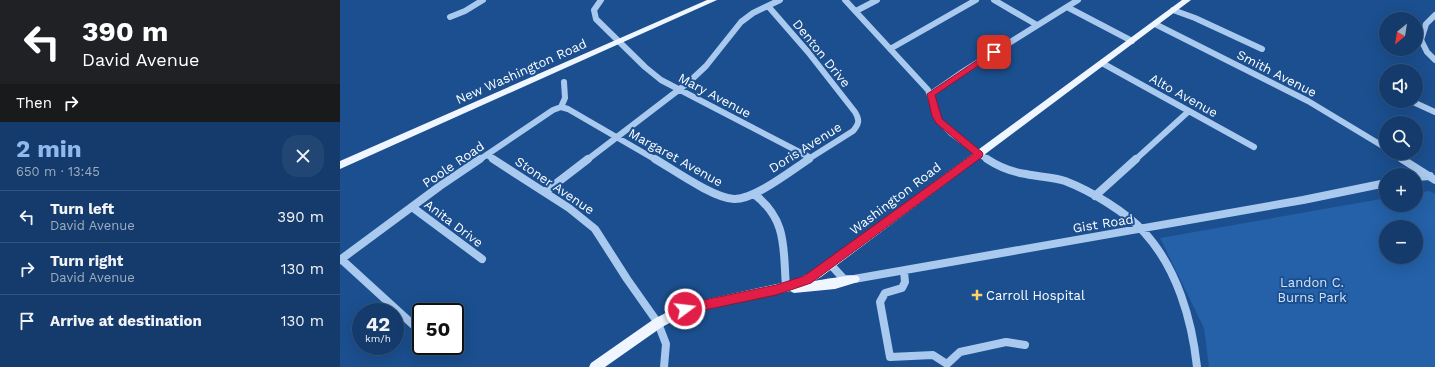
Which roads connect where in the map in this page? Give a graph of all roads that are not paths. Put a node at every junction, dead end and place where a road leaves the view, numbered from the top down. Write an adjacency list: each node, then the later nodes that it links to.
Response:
1 (484, 0): 16 (street)
2 (601, 0): 19 (street)
3 (713, 0): 19 (main road, New Washington Road)
4 (780, 0): 11 (street)
5 (845, 0): 14 (street)
6 (877, 0): 14 (street)
7 (976, 0): 21 (street)
8 (994, 0): 18 (street)
9 (1078, 0): 12 (street)
10 (1187, 0): 13 (main road, Washington Road)
11 (768, 6): 26 (street); 32 (street, Denton Drive)
12 (1067, 7): 18 (street); 20 (street)
13 (1173, 10): 17 (main road, Washington Road); 22 (street)
14 (856, 11): 21 (street)
15 (1435, 15): 23 (street)
16 (450, 17)
17 (1155, 24): 20 (main road, Washington Road); 34 (street, Smith Avenue)
18 (1037, 25): 27 (street)
19 (619, 42): 26 (street, Mary Avenue); 40 (main road, New Washington Road)
20 (1132, 42): 24 (main road, Washington Road)
21 (890, 49): 27 (street)
22 (1262, 49)
23 (1435, 60)
24 (1102, 63): 30 (street, Alto Avenue); 36 (main road, Washington Road)
25 (564, 82): 29 (street)
26 (679, 90): 33 (street); 38 (street, Mary Avenue)
27 (931, 94): 36 (street)
28 (1423, 106): 31 (street)
29 (561, 107): 33 (street, Margaret Avenue); 37 (street, Poole Road)
30 (1189, 111): 35 (street, Alto Avenue); 46 (street)
31 (1435, 112)
32 (857, 116): 38 (street, Doris Avenue)
33 (617, 137): 44 (street); 45 (street, Margaret Avenue)
34 (1379, 144)
35 (1254, 147)
36 (979, 154): 46 (street); 51 (main road, Washington Road)
37 (487, 155): 44 (street, Stoner Avenue); 47 (street, Poole Road)
38 (810, 157): 45 (street, Doris Avenue)
39 (1404, 160): 42 (street)
40 (340, 166)
41 (1423, 177): 42 (street)
42 (1433, 178)
43 (1379, 184): 48 (street, Gist Road)
44 (545, 192): 55 (street, Stoner Avenue)
45 (754, 194): 54 (street)
46 (1095, 196): 48 (street)
47 (412, 207): 49 (street, Anita Drive); 50 (street, Poole Road)
48 (1141, 229): 52 (street, Gist Road); 60 (street)
49 (482, 259)
50 (340, 260): 56 (street)
51 (830, 264): 53 (street); 54 (main road, Washington Road)
52 (904, 271): 53 (street, Gist Road); 57 (street)
53 (854, 279): 54 (main road)
54 (786, 287): 55 (main road, Washington Road)
55 (658, 323): 58 (main road, Washington Road); 59 (street, Stoner Avenue)
56 (412, 324)
57 (1026, 344)
58 (595, 367)
59 (664, 367)
60 (1197, 367)

